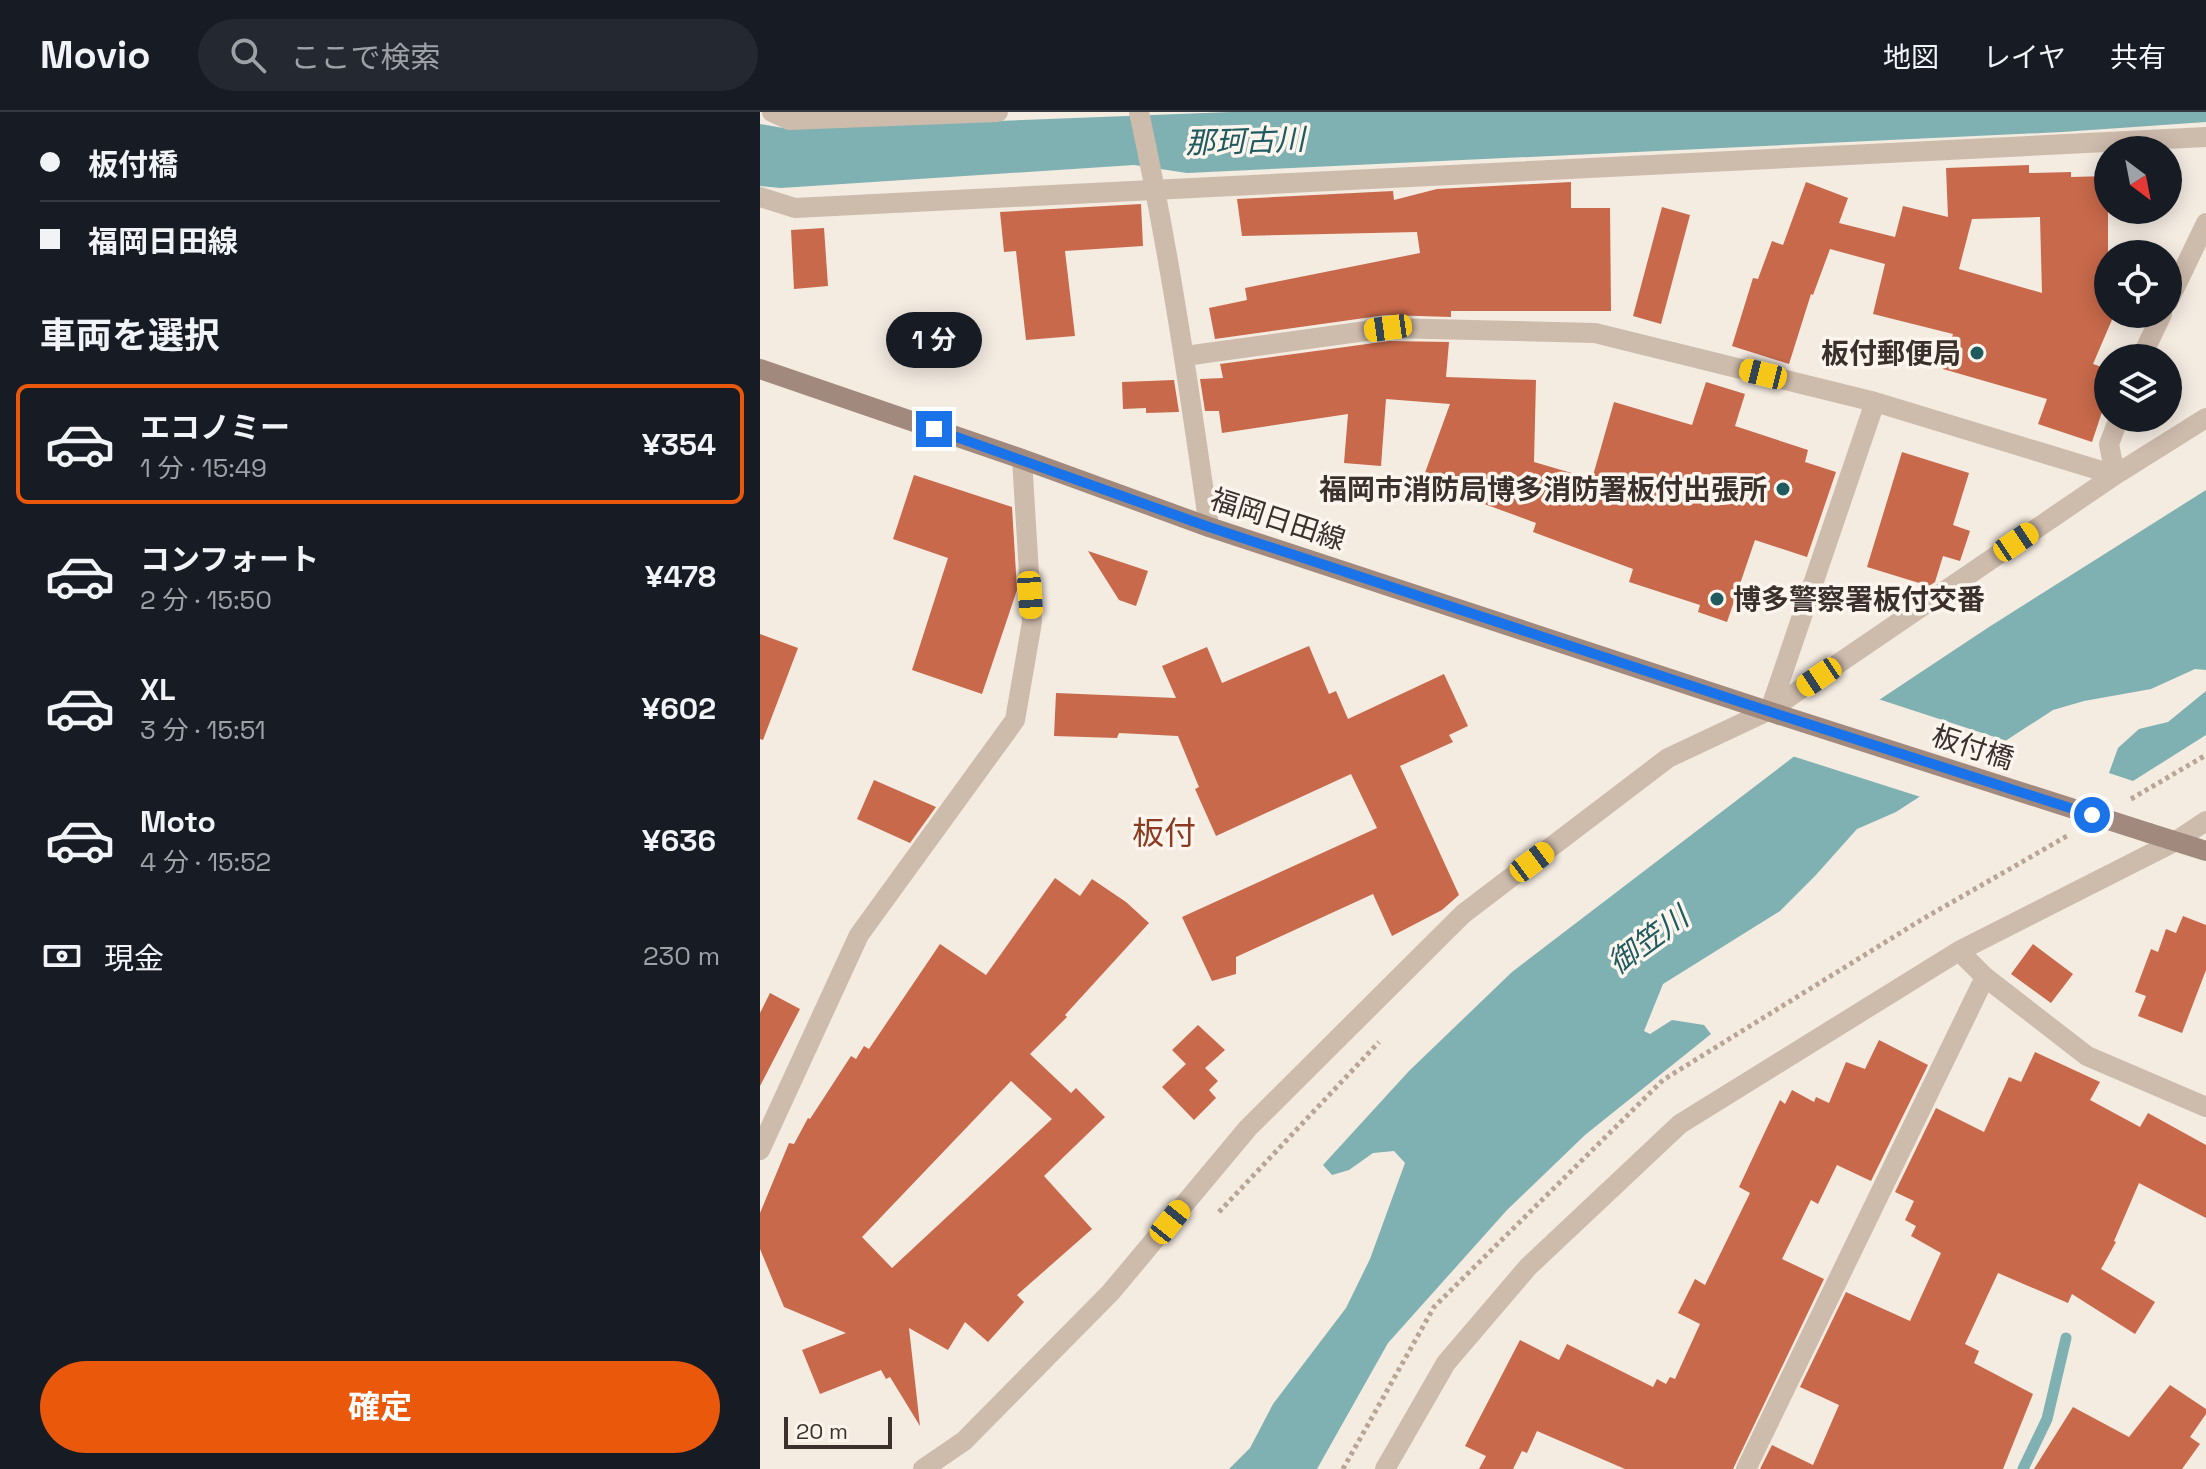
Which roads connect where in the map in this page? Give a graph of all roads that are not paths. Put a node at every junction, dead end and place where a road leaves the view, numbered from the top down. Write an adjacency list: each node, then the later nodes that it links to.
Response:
1 (772, 112): 2 (street)
2 (998, 112)
3 (1139, 112): 5 (street)
4 (2206, 137): 5 (street)
5 (1155, 188): 6 (street); 9 (street)
6 (760, 197)
7 (2206, 223): 8 (street)
8 (2182, 273)
9 (1185, 356): 11 (street); 16 (street)
10 (760, 369): 14 (main road, 福岡日田線)
11 (1875, 402): 15 (street); 17 (street)
12 (2206, 418): 15 (street)
13 (2114, 432): 15 (street)
14 (1022, 459): 16 (main road, 福岡日田線); 24 (street)
15 (2115, 475): 17 (street)
16 (1209, 527): 17 (main road, 福岡日田線)
17 (1775, 713): 19 (main road, 板付橋, bridge); 25 (street)
18 (2206, 821): 19 (street)
19 (2176, 841): 20 (main road); 21 (street)
20 (2206, 851)
21 (1959, 951): 22 (street); 26 (street)
22 (1985, 977): 23 (street); 27 (street)
23 (2206, 1107)
24 (760, 1150)
25 (923, 1469)
26 (1385, 1469)
27 (1746, 1469)

